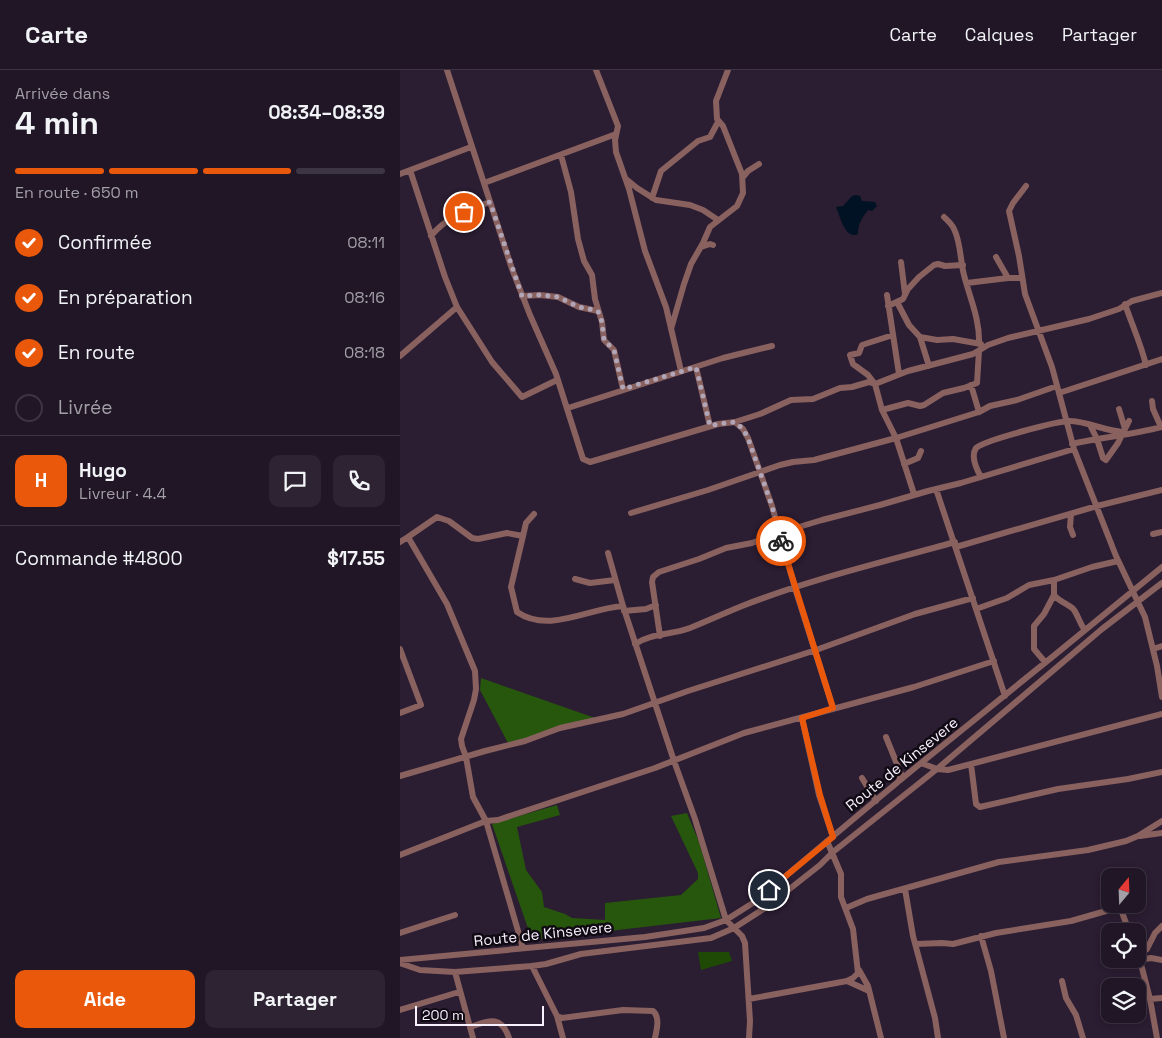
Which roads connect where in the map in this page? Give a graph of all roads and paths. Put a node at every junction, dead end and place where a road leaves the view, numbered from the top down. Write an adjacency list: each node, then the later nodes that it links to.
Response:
1 (447, 70): 6 (street)
2 (596, 70): 5 (street)
3 (728, 70): 4 (street)
4 (718, 122): 11 (street); 15 (street)
5 (616, 134): 7 (street); 12 (street)
6 (471, 147): 9 (street); 13 (street)
7 (561, 155): 13 (street); 36 (street)
8 (759, 164): 11 (street)
9 (410, 170): 10 (street); 19 (street)
10 (400, 174)
11 (743, 177): 18 (street)
12 (625, 178): 15 (street); 37 (street)
13 (484, 184): 16 (street)
14 (1026, 186): 26 (street)
15 (652, 198): 18 (street)
16 (490, 202): 19 (street); 31 (street)
17 (944, 217): 24 (street)
18 (718, 220): 21 (street)
19 (432, 236): 35 (street)
20 (713, 245): 21 (street)
21 (701, 247): 37 (street)
22 (996, 257): 25 (street)
23 (901, 262): 29 (street)
24 (963, 265): 27 (street); 29 (street)
25 (1008, 278): 26 (street); 27 (street)
26 (1022, 278): 38 (street)
27 (967, 282): 42 (street)
28 (1162, 293): 33 (street)
29 (905, 294): 32 (street)
30 (888, 295): 34 (street)
31 (522, 296): 36 (street); 50 (street)
32 (897, 302): 34 (street); 40 (street)
33 (1125, 304): 38 (street); 45 (street)
34 (888, 306): 39 (street)
35 (457, 307): 43 (street); 50 (street)
36 (598, 311): 53 (street)
37 (671, 330): 48 (street)
38 (1039, 332): 42 (street); 54 (street)
39 (893, 335): 49 (street); 51 (street)
40 (920, 337): 42 (street); 46 (street)
41 (772, 346): 47 (street)
42 (979, 348): 46 (street); 52 (street)
43 (400, 356)
44 (1162, 359): 45 (street)
45 (1146, 365): 54 (street)
46 (929, 366): 49 (street)
47 (696, 367): 48 (street); 64 (street)
48 (681, 371): 53 (street)
49 (899, 374): 51 (street)
50 (557, 380): 56 (street)
51 (875, 384): 58 (street); 62 (street)
52 (971, 385): 58 (street); 59 (street)
53 (623, 389): 56 (street)
54 (1058, 390): 59 (street); 60 (street)
55 (1152, 400): 65 (street)
56 (568, 408): 64 (street)
57 (1119, 409): 66 (street)
58 (882, 410): 67 (street)
59 (979, 412): 67 (street)
60 (1066, 421): 63 (street); 69 (street); 73 (street)
61 (1129, 421): 66 (street)
62 (735, 422): 64 (street); 72 (street)
63 (1090, 425): 66 (street); 68 (street)
64 (710, 426)
65 (1162, 427): 66 (street)
66 (1124, 432): 68 (street); 68 (street)
67 (896, 438): 71 (street); 72 (street)
68 (1097, 438): 69 (street)
69 (1073, 447): 73 (street); 77 (street)
70 (921, 451): 71 (street)
71 (904, 464): 76 (street)
72 (760, 473): 78 (street); 82 (street)
73 (981, 477): 74 (street)
74 (936, 489): 76 (street); 88 (street)
75 (1162, 490): 77 (street)
76 (914, 494): 82 (street)
77 (1097, 506): 80 (street); 90 (street)
78 (631, 512)
79 (534, 514): 84 (street)
80 (1071, 514): 85 (street); 88 (street)
81 (1162, 532): 83 (street)
82 (779, 533): 96 (street); 101 (street)
83 (1153, 534)
84 (523, 536): 86 (street); 103 (street)
85 (1073, 536)
86 (408, 537): 87 (street); 121 (street)
87 (400, 542)
88 (956, 544): 96 (street); 99 (street)
89 (608, 553): 93 (street)
90 (1118, 561): 94 (street); 97 (street)
91 (1162, 567): 97 (street, Route de Kinsevere)
92 (575, 579): 93 (street)
93 (616, 580): 103 (street)
94 (1054, 580): 98 (street); 102 (street)
95 (1162, 583): 100 (street)
96 (795, 588): 105 (street); 109 (street)
97 (1134, 591): 100 (street); 104 (street, Route de Kinsevere)
98 (1054, 596): 104 (street); 112 (street)
99 (973, 598): 102 (street); 109 (street)
100 (1138, 603): 108 (street); 125 (street)
101 (656, 605): 103 (street); 105 (street)
102 (976, 608): 111 (street)
103 (624, 609): 106 (street)
104 (1086, 629): 112 (street, Route de Kinsevere)
105 (660, 636): 106 (street)
106 (636, 644): 115 (street)
107 (1162, 646): 108 (street)
108 (1153, 649): 114 (street)
109 (816, 650): 115 (street); 116 (street)
110 (400, 652): 117 (street)
111 (994, 661): 113 (street); 116 (street)
112 (1045, 662): 113 (street, Route de Kinsevere)
113 (1005, 696): 123 (street, Route de Kinsevere)
114 (1162, 697)
115 (655, 703): 121 (street); 122 (street)
116 (833, 708): 119 (street)
117 (400, 713)
118 (1162, 714): 124 (street)
119 (802, 718): 122 (street); 135 (street)
120 (886, 737): 129 (street)
121 (466, 757): 127 (street); 131 (street)
122 (674, 761): 131 (street); 142 (street)
123 (921, 763): 125 (street); 129 (street, Route de Kinsevere)
124 (971, 764): 125 (street); 126 (street)
125 (937, 769): 136 (street)
126 (1162, 772)
127 (400, 776)
128 (862, 778): 130 (street)
129 (900, 781): 130 (street, Route de Kinsevere)
130 (876, 801): 135 (street, Route de Kinsevere)
131 (486, 821): 137 (street); 148 (street)
132 (1162, 821): 134 (street)
133 (1162, 833): 134 (street)
134 (1138, 836): 138 (street)
135 (830, 839): 136 (street); 142 (street, Route de Kinsevere)
136 (833, 852): 139 (street); 144 (street)
137 (400, 854)
138 (905, 889): 139 (street); 147 (street)
139 (846, 908): 155 (street)
140 (1101, 912): 146 (street)
141 (455, 915): 145 (street)
142 (726, 920): 144 (street); 148 (street, Route de Kinsevere)
143 (1162, 926): 149 (street)
144 (734, 928): 153 (street); 162 (street)
145 (400, 933)
146 (981, 936): 147 (street); 174 (street)
147 (916, 944): 173 (street)
148 (523, 948): 152 (street, Route de Kinsevere)
149 (1146, 950)
150 (1146, 958): 151 (street)
151 (1162, 960)
152 (400, 962): 156 (street)
153 (532, 966): 156 (street); 165 (street)
154 (1141, 968): 163 (street)
155 (859, 970): 157 (street); 159 (street)
156 (455, 972): 160 (street)
157 (847, 981): 159 (street); 162 (street)
158 (1062, 981): 175 (street)
159 (869, 991): 172 (street)
160 (459, 992): 164 (street); 166 (street)
161 (1162, 998): 163 (street)
162 (749, 999): 171 (street)
163 (1150, 999): 176 (street)
164 (400, 1010)
165 (557, 1016): 169 (street); 170 (street)
166 (470, 1027): 167 (street); 168 (street)
167 (473, 1038)
168 (509, 1038)
169 (563, 1038)
170 (655, 1038)
171 (749, 1038)
172 (881, 1038)
173 (938, 1038)
174 (1004, 1038)
175 (1083, 1038)
176 (1157, 1038)

